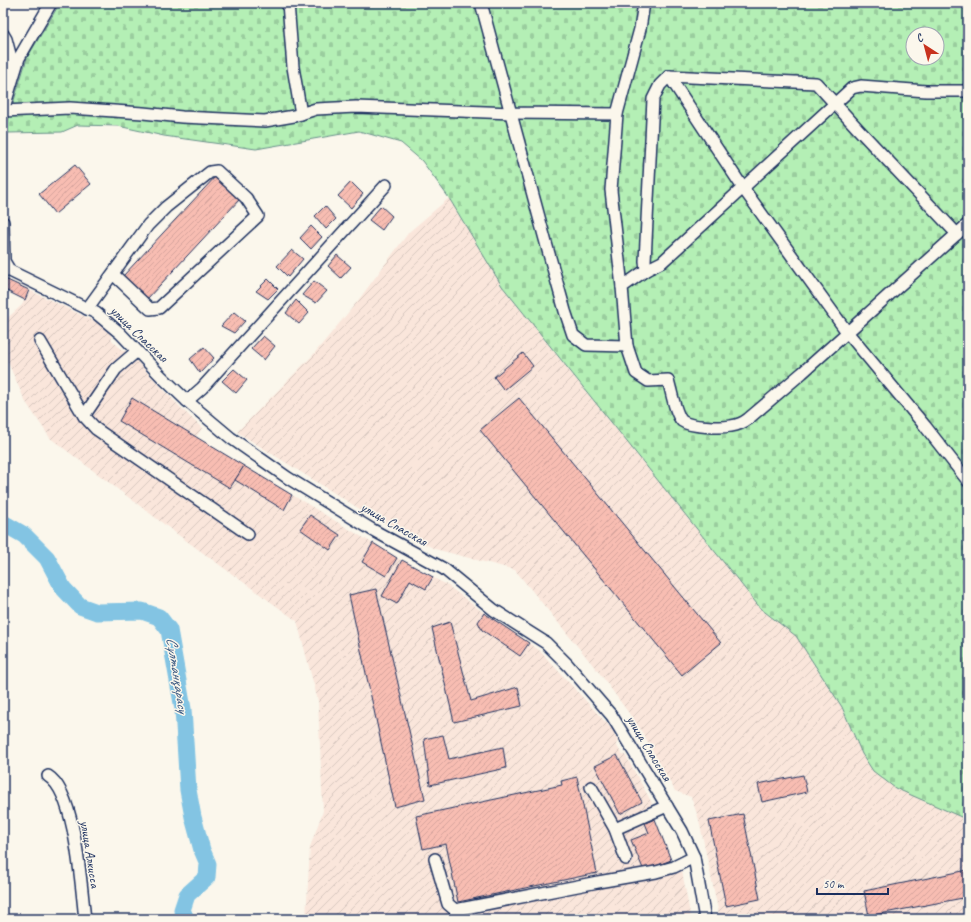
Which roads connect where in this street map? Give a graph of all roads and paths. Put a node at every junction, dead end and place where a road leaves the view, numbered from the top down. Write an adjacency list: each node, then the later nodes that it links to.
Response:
1 (51, 3): 10 (street)
2 (288, 3): 12 (street)
3 (481, 3): 11 (street)
4 (644, 3): 13 (street)
5 (3, 34): 7 (street)
6 (669, 76): 9 (street); 15 (street); 19 (street)
7 (3, 83)
8 (968, 91): 9 (street)
9 (835, 104): 15 (street); 18 (street)
10 (3, 111): 12 (street)
11 (512, 113): 12 (street); 13 (street); 25 (street)
12 (301, 114)
13 (617, 114): 21 (street)
14 (386, 185): 27 (street)
15 (743, 188): 19 (street); 23 (street)
16 (3, 222): 22 (street, улица Спасская)
17 (968, 224): 18 (street)
18 (957, 234): 23 (street)
19 (646, 270): 21 (street)
20 (113, 274): 20 (street); 22 (street)
21 (622, 286): 25 (street)
22 (87, 309): 26 (street, улица Спасская)
23 (847, 332): 25 (street); 29 (street)
24 (40, 341): 28 (street)
25 (627, 346)
26 (137, 351): 27 (street, улица Спасская); 28 (street)
27 (187, 401): 33 (street, улица Спасская)
28 (84, 416): 30 (street)
29 (968, 481)
30 (248, 534)
31 (48, 776): 38 (street, улица Алкисса)
32 (591, 787): 34 (street)
33 (667, 806): 34 (street); 35 (street, улица Спасская)
34 (615, 829): 37 (street)
35 (694, 857): 36 (street); 39 (street, улица Спасская)
36 (435, 859)
37 (626, 859)
38 (85, 919)
39 (705, 919)

